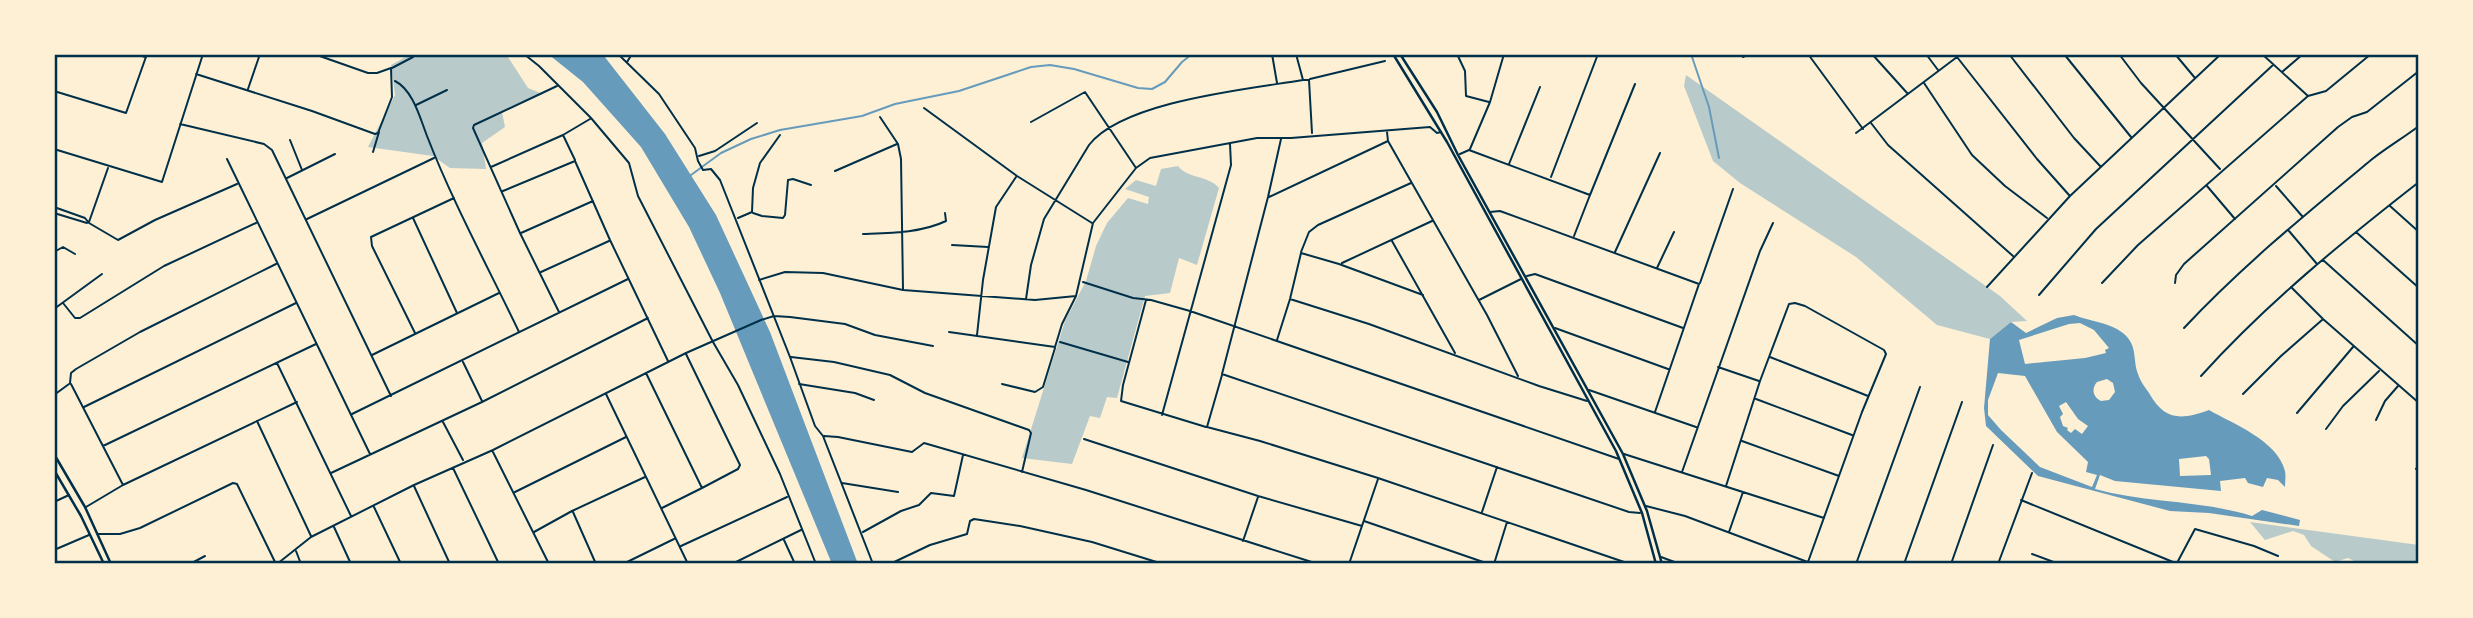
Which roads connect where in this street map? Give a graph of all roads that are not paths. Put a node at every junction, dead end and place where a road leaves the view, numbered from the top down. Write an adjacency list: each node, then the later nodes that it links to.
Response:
1 (136, 54): 29 (street)
2 (203, 54): 41 (street)
3 (260, 54): 51 (street)
4 (314, 54): 37 (street)
5 (524, 54): 49 (street)
6 (618, 54): 35 (street)
7 (632, 54): 35 (street)
8 (1272, 54): 47 (street)
9 (1296, 54): 45 (street)
10 (1393, 54): 71 (main road)
11 (1400, 54): 88 (main road)
12 (1457, 54): 56 (street)
13 (1504, 54): 56 (street)
14 (1598, 54): 103 (street)
15 (1749, 54): 31 (street)
16 (1808, 54): 68 (street)
17 (1872, 54): 54 (street)
18 (1926, 54): 38 (street)
19 (1961, 54): 32 (street)
20 (2008, 54): 96 (street)
21 (2064, 54): 76 (street)
22 (2119, 54): 58 (street)
23 (2175, 54): 43 (street)
24 (2221, 54): 43 (street)
25 (2262, 54): 36 (street)
26 (2303, 54): 40 (street)
27 (2371, 54): 55 (street)
28 (56, 55): 33 (street)
29 (146, 56): 53 (street)
30 (413, 57): 37 (street)
31 (1743, 57)
32 (1957, 58): 38 (street); 114 (street)
33 (54, 60)
34 (1385, 61): 42 (street)
35 (627, 63): 89 (street)
36 (2273, 65): 40 (street); 78 (street)
37 (391, 68): 44 (street)
38 (1939, 71): 46 (street)
39 (2419, 71): 109 (street)
40 (2281, 72): 55 (street)
41 (196, 74): 51 (street); 65 (street)
42 (1309, 79): 45 (street); 75 (street)
43 (2196, 79): 58 (street)
44 (393, 80): 57 (street); 69 (street)
45 (1303, 80): 47 (street)
46 (1924, 83): 54 (street); 129 (street)
47 (1277, 84): 67 (street)
48 (1635, 84): 113 (street)
49 (559, 85): 61 (street); 95 (street)
50 (1540, 87): 93 (street)
51 (247, 90): 69 (street)
52 (447, 90): 57 (street)
53 (54, 91)
54 (1909, 94): 64 (street)
55 (2308, 96): 98 (street)
56 (1490, 102): 84 (street)
57 (415, 106): 90 (street)
58 (2163, 107): 76 (street); 78 (street)
59 (923, 108): 101 (street)
60 (880, 117): 82 (street)
61 (591, 118): 73 (street); 198 (street)
62 (1031, 122): 67 (street)
63 (757, 123): 89 (street)
64 (1871, 123): 68 (street); 152 (street)
65 (180, 124): 94 (street); 102 (street)
66 (2419, 126): 126 (street)
67 (1110, 128): 97 (street); 117 (street)
68 (1863, 129): 72 (street)
69 (380, 131): 85 (street)
70 (1387, 131): 71 (street); 75 (street); 80 (street)
71 (1441, 132): 111 (main road)
72 (1856, 133)
73 (563, 135): 92 (street); 95 (street)
74 (780, 135): 121 (street)
75 (1313, 135): 77 (street)
76 (2131, 137): 96 (street)
77 (1281, 138): 81 (street); 115 (street)
78 (2192, 139): 98 (street); 174 (street)
79 (290, 140): 99 (street)
80 (1388, 141): 106 (street); 115 (street)
81 (1230, 143): 97 (street); 183 (street)
82 (898, 144): 100 (street); 136 (street)
83 (54, 149): 94 (street)
84 (1469, 150): 88 (street); 93 (street)
85 (373, 152)
86 (1660, 153): 150 (street)
87 (335, 154): 99 (street)
88 (1458, 155): 111 (main road)
89 (698, 156): 127 (street)
90 (435, 157): 116 (street); 128 (street)
91 (227, 159): 105 (street)
92 (575, 161): 112 (street); 118 (street)
93 (1509, 164): 103 (street)
94 (108, 167): 132 (street)
95 (491, 167): 112 (street)
96 (2101, 167): 114 (street)
97 (1136, 168): 134 (street)
98 (2221, 170): 108 (street)
99 (303, 171): 102 (street)
100 (835, 171)
101 (1017, 176): 117 (street); 147 (street)
102 (286, 179): 128 (street)
103 (1550, 179): 113 (street)
104 (2419, 182): 119 (street)
105 (238, 183): 132 (street); 133 (street)
106 (1412, 183): 131 (street); 149 (street)
107 (811, 185): 121 (street)
108 (2206, 185): 130 (street); 164 (street)
109 (2275, 185): 126 (street); 130 (street)
110 (1733, 189): 166 (street)
111 (1476, 190): 122 (main road); 160 (main road)
112 (502, 192): 141 (street)
113 (1590, 195): 143 (street)
114 (2070, 196): 129 (street)
115 (1268, 197): 189 (street)
116 (454, 198): 125 (street); 171 (street)
117 (1055, 199): 134 (street); 178 (street)
118 (593, 201): 141 (street); 144 (street)
119 (2389, 205): 138 (street); 140 (street)
120 (54, 207): 132 (street)
121 (752, 212): 127 (street)
122 (1490, 212): 143 (street); 160 (main road)
123 (54, 213): 132 (street)
124 (945, 213): 136 (street)
125 (412, 217): 184 (street); 194 (street)
126 (2304, 217): 137 (street)
127 (736, 218): 162 (street)
128 (306, 219): 207 (street)
129 (2048, 219): 152 (street)
130 (2235, 219): 165 (street)
131 (1433, 220): 145 (street); 179 (street)
132 (89, 223)
133 (257, 223): 154 (street); 180 (street)
134 (1093, 223): 163 (street)
135 (1773, 223): 214 (street)
136 (903, 231): 142 (street); 170 (street)
137 (2288, 231): 156 (street); 192 (street)
138 (2355, 231): 153 (street); 169 (street)
139 (1674, 232): 157 (street)
140 (2419, 232)
141 (520, 233): 158 (street)
142 (863, 233)
143 (1574, 237): 150 (street)
144 (610, 240): 158 (street); 161 (street)
145 (1392, 241): 155 (street); 173 (street)
146 (952, 245): 147 (street)
147 (989, 247): 172 (street)
148 (54, 253): 151 (street)
149 (1301, 253): 155 (street); 177 (street)
150 (1615, 253): 157 (street)
151 (75, 254)
152 (2014, 256): 168 (street)
153 (2323, 259): 156 (street); 201 (street)
154 (277, 263): 181 (street); 222 (street)
155 (1339, 264): 173 (street)
156 (2317, 264): 167 (street)
157 (1657, 269): 166 (street)
158 (539, 273): 185 (street)
159 (102, 274): 180 (street)
160 (1524, 278): 179 (street); 190 (main road); 191 (street); 235 (main road)
161 (628, 279): 185 (street); 187 (street)
162 (759, 280): 170 (street); 186 (street)
163 (1081, 281): 175 (street); 176 (street)
164 (2102, 283)
165 (2175, 283)
166 (1699, 284): 191 (street)
167 (2291, 286): 188 (street); 219 (street)
168 (1987, 288)
169 (2419, 288)
170 (903, 290): 172 (street)
171 (500, 292): 184 (street); 195 (street)
172 (982, 295): 178 (street); 196 (street)
173 (1423, 295): 206 (street)
174 (2039, 295)
175 (1076, 296): 178 (street); 199 (street)
176 (1146, 299): 183 (street); 212 (street)
177 (1290, 299): 197 (street); 206 (street)
178 (1026, 300)
179 (1478, 301): 220 (street)
180 (63, 303): 182 (street)
181 (297, 303): 200 (street); 240 (street)
182 (54, 309)
183 (1190, 311): 189 (street); 244 (street)
184 (457, 313): 194 (street)
185 (559, 313): 195 (street)
186 (774, 316): 198 (street); 202 (street); 208 (street)
187 (649, 318): 211 (street); 237 (street)
188 (2323, 319): 203 (street); 229 (street)
189 (1235, 327): 197 (street); 218 (street)
190 (1554, 328): 215 (street); 227 (main road)
191 (1684, 328): 215 (street)
192 (2183, 328)
193 (949, 332): 196 (street)
194 (415, 333): 207 (street)
195 (519, 333): 210 (street)
196 (977, 335): 204 (street)
197 (1277, 341): 263 (street)
198 (713, 342): 205 (street); 290 (street)
199 (1058, 342): 204 (street); 212 (street)
200 (317, 344): 213 (street); 243 (street)
201 (2419, 345)
202 (933, 346)
203 (2353, 346): 216 (street); 242 (street)
204 (1055, 347): 224 (street)
205 (686, 354): 211 (street); 285 (street)
206 (1455, 354): 220 (street)
207 (371, 355): 231 (street)
208 (790, 357): 223 (street); 272 (street)
209 (1769, 357): 221 (street); 232 (street); 232 (street)
210 (463, 362): 231 (street); 237 (street)
211 (668, 362): 217 (street)
212 (1129, 362): 244 (street)
213 (277, 363): 236 (street); 257 (street)
214 (1718, 367): 221 (street); 248 (street)
215 (1669, 370): 241 (street)
216 (2380, 370): 225 (street); 250 (street)
217 (646, 373): 228 (street); 285 (street)
218 (1222, 374): 249 (street); 268 (street)
219 (2200, 376)
220 (1519, 378): 235 (street)
221 (1760, 381): 233 (street)
222 (70, 383): 230 (street); 240 (street)
223 (798, 384): 234 (street); 252 (street)
224 (1002, 384)
225 (2399, 385): 239 (street); 245 (street)
226 (1920, 387): 357 (street)
227 (1588, 390): 241 (street); 260 (main road)
228 (606, 393): 253 (street); 258 (street)
229 (2243, 394)
230 (54, 395)
231 (391, 396): 243 (street)
232 (1868, 396): 251 (street)
233 (1755, 399): 251 (street); 255 (street)
234 (874, 400)
235 (1587, 401): 263 (main road)
236 (297, 402): 246 (street); 274 (street)
237 (482, 402): 247 (street)
238 (1962, 402): 358 (street)
239 (2419, 403)
240 (84, 407): 257 (street)
241 (1655, 412): 248 (street)
242 (2297, 413)
243 (352, 414): 259 (street)
244 (1161, 415): 249 (street)
245 (2376, 420)
246 (257, 421): 282 (street); 313 (street)
247 (443, 421): 259 (street); 265 (street)
248 (1696, 427): 273 (street)
249 (1207, 428): 278 (street)
250 (2326, 429)
251 (1854, 435): 276 (street)
252 (822, 436): 262 (street); 281 (street)
253 (627, 437): 277 (street); 288 (street)
254 (1084, 439): 291 (street)
255 (1741, 441): 276 (street); 284 (street)
256 (1993, 445): 359 (street)
257 (103, 446): 282 (street)
258 (492, 450): 265 (street); 288 (street)
259 (370, 454): 274 (street)
260 (1623, 454): 273 (street); 279 (main road)
261 (54, 455): 264 (main road)
262 (963, 455): 272 (street); 309 (street)
263 (1619, 459): 280 (main road)
264 (59, 462): 266 (main road); 296 (main road)
265 (464, 462): 269 (street)
266 (54, 463)
267 (2419, 464): 270 (street)
268 (1497, 466): 299 (street); 300 (street)
269 (453, 467): 283 (street); 335 (street)
270 (2416, 469)
271 (54, 470): 289 (main road)
272 (1022, 472): 316 (street)
273 (1682, 472): 284 (street)
274 (331, 473): 301 (street)
275 (2032, 473): 292 (street)
276 (1839, 476): 302 (street)
277 (645, 477): 297 (street); 298 (street)
278 (1378, 478): 299 (street); 303 (street)
279 (1635, 478): 280 (main road); 294 (main road)
280 (1629, 481): 300 (main road)
281 (841, 483): 286 (street); 309 (street)
282 (123, 485): 296 (street)
283 (414, 485): 295 (street); 334 (street)
284 (1727, 486): 287 (street)
285 (702, 488): 297 (street)
286 (898, 492)
287 (1743, 492): 302 (street); 310 (street)
288 (514, 493): 308 (street)
289 (69, 495): 293 (street); 311 (main road)
290 (788, 496): 307 (street); 317 (street)
291 (1258, 496): 306 (street); 316 (street)
292 (2021, 500): 360 (street); 362 (street)
293 (54, 502)
294 (1645, 505): 310 (street); 322 (main road)
295 (373, 506): 301 (street); 333 (street)
296 (85, 507): 312 (main road)
297 (661, 508): 314 (street)
298 (572, 511): 308 (street); 337 (street)
299 (1481, 512): 304 (street)
300 (1642, 513): 353 (main road)
301 (351, 517): 305 (street)
302 (1824, 518): 326 (street)
303 (1364, 521): 306 (street); 350 (street)
304 (1508, 521): 351 (street); 352 (street)
305 (333, 526): 313 (street); 332 (street)
306 (1362, 526): 349 (street)
307 (802, 530): 315 (street); 343 (street)
308 (533, 532): 336 (street)
309 (862, 533): 344 (street)
310 (1728, 533): 326 (street)
311 (90, 534): 318 (street); 327 (main road)
312 (97, 534): 328 (main road); 330 (street)
313 (311, 537): 319 (street)
314 (675, 538): 317 (street); 338 (street)
315 (783, 539): 324 (street); 342 (street)
316 (1243, 541): 348 (street)
317 (680, 547): 339 (street)
318 (54, 550)
319 (295, 550): 330 (street); 331 (street)
320 (2032, 554): 361 (street)
321 (205, 556): 329 (street)
322 (1660, 556): 354 (main road); 355 (street)
323 (2278, 556): 362 (street)
324 (744, 559): 340 (street); 341 (street)
325 (903, 559): 345 (street); 346 (street); 347 (street)
326 (1808, 562): 356 (street)
327 (104, 564)
328 (111, 564)
329 (190, 564)
330 (276, 564)
331 (302, 564)
332 (351, 564)
333 (401, 564)
334 (450, 564)
335 (499, 564)
336 (549, 564)
337 (596, 564)
338 (623, 564)
339 (688, 564)
340 (732, 564)
341 (746, 564)
342 (795, 564)
343 (816, 564)
344 (873, 564)
345 (890, 564)
346 (904, 564)
347 (1163, 564)
348 (1318, 564)
349 (1349, 564)
350 (1489, 564)
351 (1494, 564)
352 (1630, 564)
353 (1656, 564)
354 (1661, 564)
355 (1680, 564)
356 (1813, 564)
357 (1856, 564)
358 (1903, 564)
359 (1951, 564)
360 (1998, 564)
361 (2059, 564)
362 (2177, 564)

